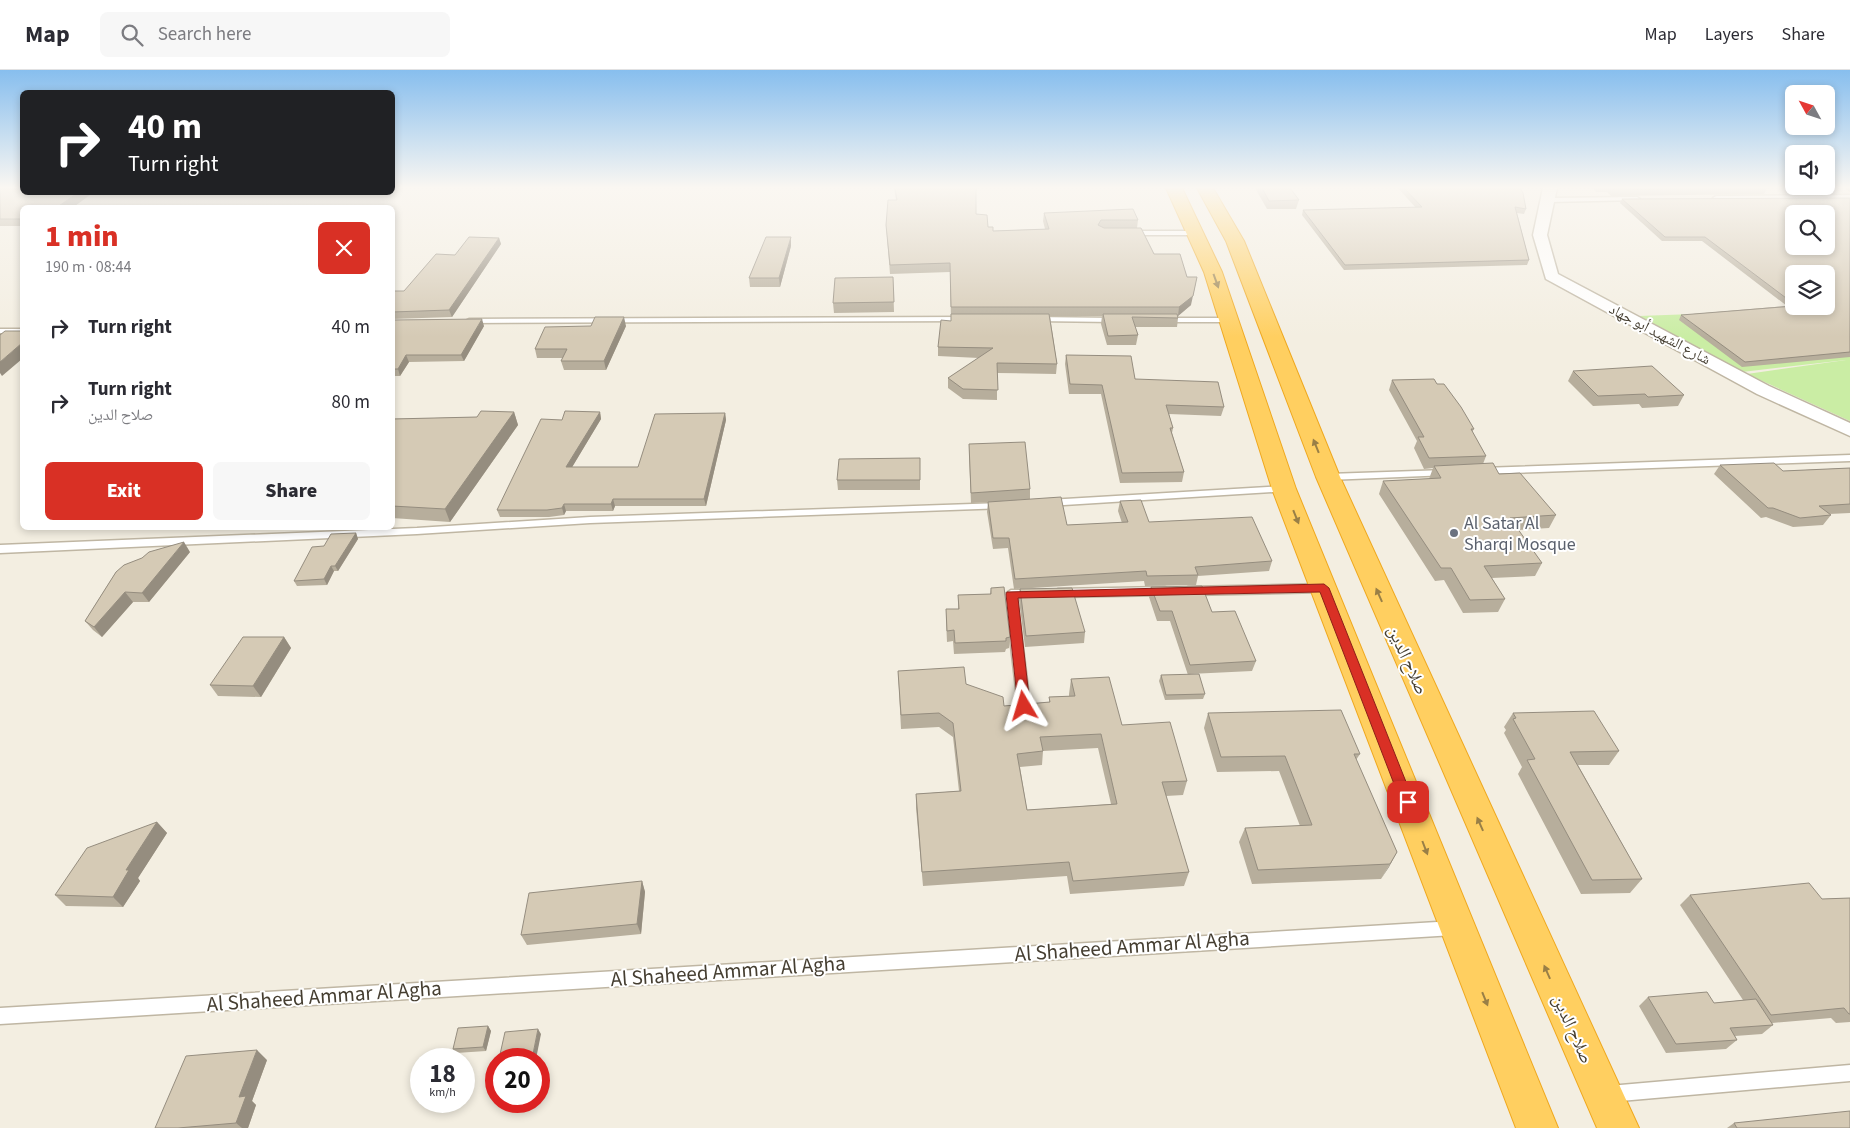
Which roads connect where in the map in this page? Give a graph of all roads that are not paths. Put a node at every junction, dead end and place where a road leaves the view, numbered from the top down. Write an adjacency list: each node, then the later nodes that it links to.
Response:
1 (1197, 237): 10 (highway, one-way to 10)
2 (1227, 237): 5 (highway)
3 (1233, 237): 5 (highway, صلاح الدين)
4 (1541, 237): 14 (street, شارع الشهيد أبو جهاد)
5 (1235, 241): 18 (highway, صلاح الدين, one-way to 5)
6 (973, 319): 11 (lane)
7 (1023, 319): 8 (lane)
8 (1121, 320)
9 (1151, 320): 10 (lane)
10 (1230, 320): 19 (highway)
11 (462, 321)
12 (0, 331): 13 (lane)
13 (20, 331)
14 (1850, 430)
15 (1850, 458): 17 (lane)
16 (1456, 472): 18 (lane)
17 (1476, 472)
18 (1328, 477): 28 (highway, صلاح الدين, one-way to 18)
19 (1284, 489): 20 (lane); 23 (highway, one-way to 23)
20 (1039, 504)
21 (1009, 506): 22 (lane)
22 (0, 549)
23 (1324, 588): 24 (lane); 25 (highway, one-way to 25)
24 (1024, 706)
25 (1456, 928): 26 (lane, Al Shaheed Ammar Al Agha); 29 (highway, one-way to 29)
26 (0, 1016)
27 (1850, 1073): 28 (lane)
28 (1602, 1094): 30 (highway, صلاح الدين)
29 (1537, 1128)
30 (1618, 1128)

